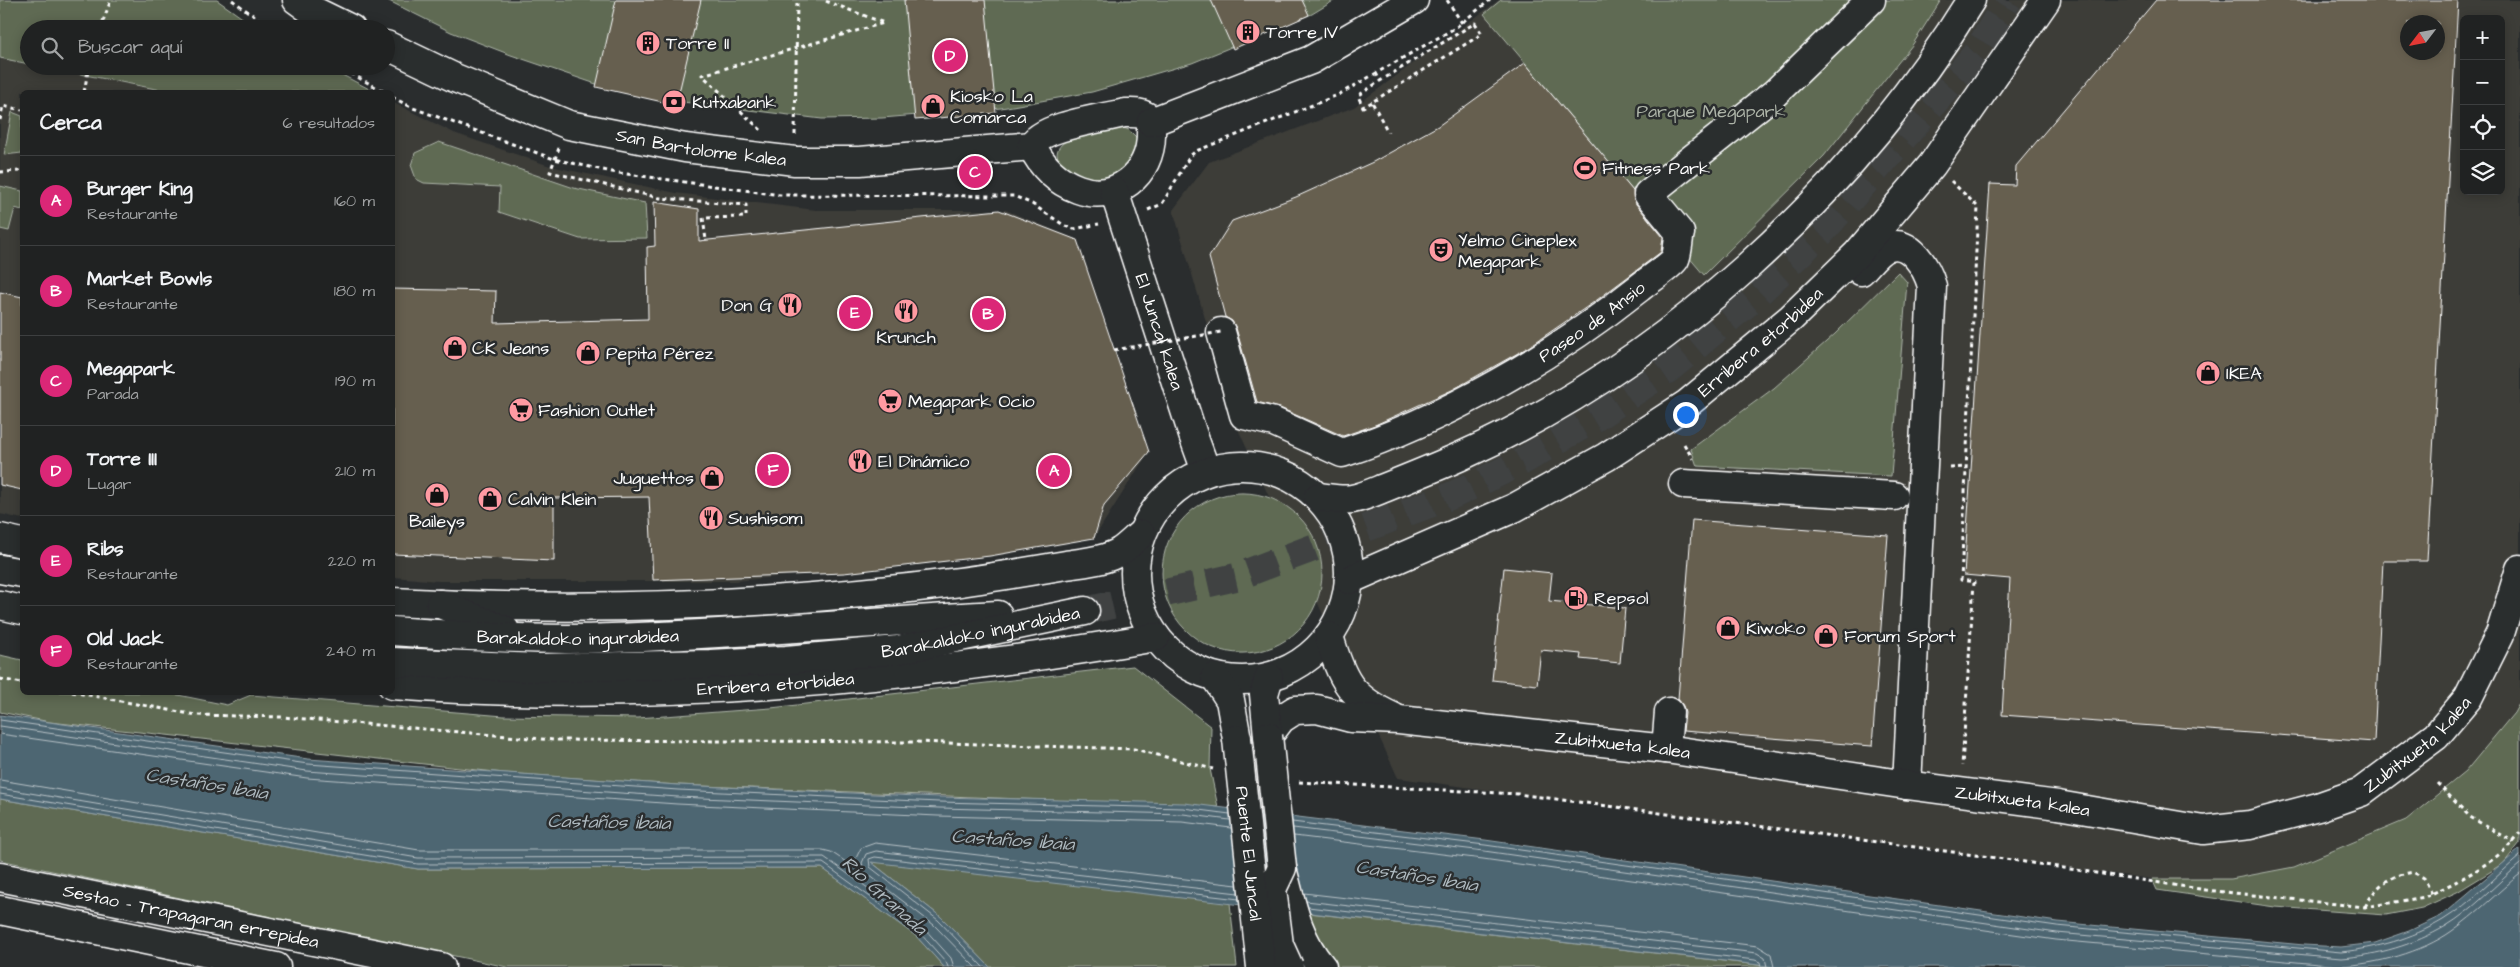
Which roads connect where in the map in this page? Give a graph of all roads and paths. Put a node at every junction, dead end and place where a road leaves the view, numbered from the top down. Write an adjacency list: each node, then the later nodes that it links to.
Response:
1 (111, 0): 11 (path)
2 (232, 0): 12 (path)
3 (297, 0): 13 (street)
4 (797, 0): 15 (path)
5 (823, 0): 15 (path)
6 (1414, 0): 26 (street)
7 (1447, 0): 14 (path)
8 (1871, 0): 36 (street, Paseo de Ansio)
9 (1971, 0): 42 (street)
10 (2046, 0): 38 (street, Erribera etorbidea)
11 (103, 20)
12 (260, 20)
13 (333, 20)
14 (1462, 23)
15 (796, 48): 30 (path); 30 (path)
16 (395, 50): 27 (street, San Bartolome kalea)
17 (1376, 73): 20 (path)
18 (87, 75): 21 (path)
19 (354, 75): 22 (path)
20 (1380, 81): 23 (path); 23 (path)
21 (84, 90)
22 (381, 90)
23 (1372, 102): 28 (path)
24 (20, 110): 25 (path)
25 (0, 120)
26 (1151, 122): 29 (street); 34 (street)
27 (569, 125): 30 (street, San Bartolome kalea); 35 (path)
28 (1388, 132)
29 (1032, 146): 30 (street, San Bartolome kalea); 34 (street)
30 (795, 161)
31 (20, 171): 32 (path)
32 (0, 172)
33 (1960, 190): 70 (path)
34 (1114, 192): 39 (street, El Juncal kalea)
35 (706, 240)
36 (1221, 332): 37 (path, bridge)
37 (1114, 350)
38 (1687, 404): 49 (street, Erribera etorbidea); 73 (street)
39 (1206, 471): 42 (street); 43 (street)
40 (1683, 484): 41 (street)
41 (1894, 496)
42 (1318, 498): 49 (street)
43 (1141, 534): 51 (street); 57 (street)
44 (0, 538): 45 (street)
45 (20, 543)
46 (0, 569): 48 (street)
47 (2520, 569): 73 (street, Zubitxueta kalea)
48 (20, 573)
49 (1349, 580): 55 (street)
50 (395, 602): 51 (street)
51 (440, 604): 56 (street)
52 (0, 605): 53 (street)
53 (20, 610)
54 (395, 631): 56 (street, Barakaldoko ingurabidea)
55 (1329, 636): 60 (street); 66 (street, Zubitxueta kalea)
56 (523, 637): 58 (street, Barakaldoko ingurabidea)
57 (1156, 637): 59 (street); 63 (street, Erribera etorbidea)
58 (395, 662)
59 (1215, 677): 60 (street); 85 (street, Puente El Juncal, bridge)
60 (1269, 677): 67 (street, Puente El Juncal)
61 (0, 679): 62 (path)
62 (20, 683)
63 (395, 685)
64 (88, 695): 69 (path)
65 (1668, 712): 68 (street)
66 (1399, 720): 67 (street, Zubitxueta kalea); 68 (street, Zubitxueta kalea)
67 (1268, 736): 76 (street, Puente El Juncal, bridge)
68 (1666, 749): 73 (street, Zubitxueta kalea)
69 (1220, 770)
70 (1962, 770)
71 (1296, 782): 79 (path)
72 (2437, 783): 75 (path)
73 (1907, 785)
74 (2520, 832): 75 (path)
75 (2514, 842): 78 (path)
76 (1282, 868): 86 (street, Puente El Juncal, bridge); 87 (street)
77 (0, 876): 84 (street, Sestao - Trapagaran errepidea)
78 (2432, 894): 79 (path); 79 (path)
79 (2365, 907)
80 (0, 910): 81 (street, Sestao - Trapagaran errepidea)
81 (182, 948): 82 (street); 83 (street, Sestao - Trapagaran errepidea)
82 (215, 967)
83 (276, 967)
84 (441, 967)
85 (1261, 967)
86 (1289, 967)
87 (1322, 967)

